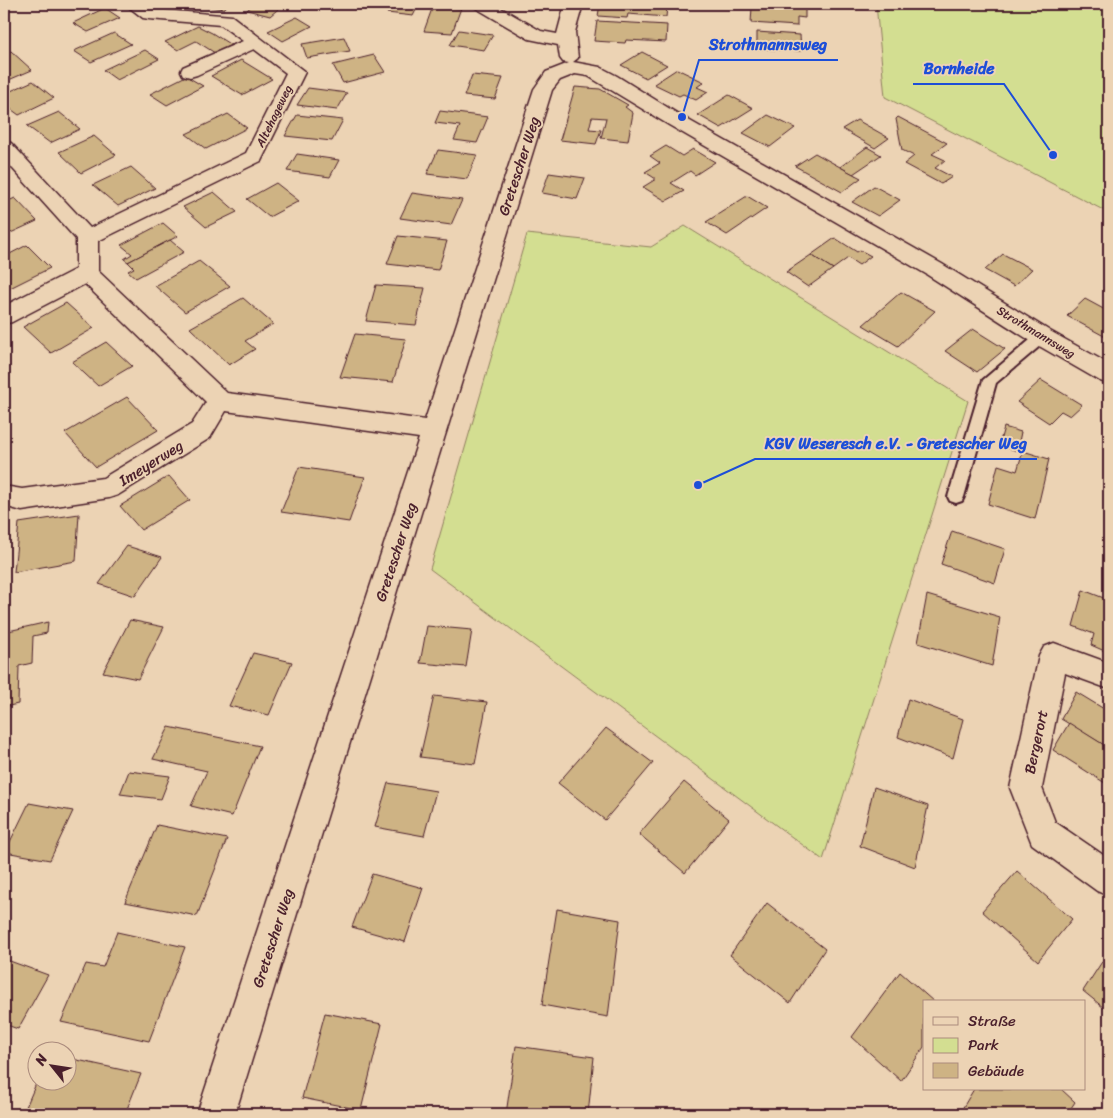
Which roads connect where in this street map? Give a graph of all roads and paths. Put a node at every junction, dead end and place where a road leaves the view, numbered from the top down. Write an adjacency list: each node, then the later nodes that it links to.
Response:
1 (134, 4): 5 (street, Altehageweg)
2 (482, 4): 4 (street)
3 (574, 4): 4 (street)
4 (565, 41): 6 (street)
5 (256, 42): 7 (street); 9 (street, Altehageweg)
6 (573, 68): 12 (street, Strothmannsweg); 15 (street, Gretescher Weg)
7 (190, 71)
8 (4, 147): 9 (street)
9 (87, 238): 10 (street)
10 (87, 273): 11 (street); 14 (street)
11 (4, 316)
12 (1042, 336): 13 (street, Strothmannsweg); 17 (lane)
13 (1109, 375)
14 (220, 401): 15 (street); 16 (street, Imeyerweg)
15 (434, 431): 20 (street, Gretescher Weg)
16 (4, 496)
17 (956, 498)
18 (1109, 676): 19 (street, Bergerort)
19 (1109, 880)
20 (216, 1114)

